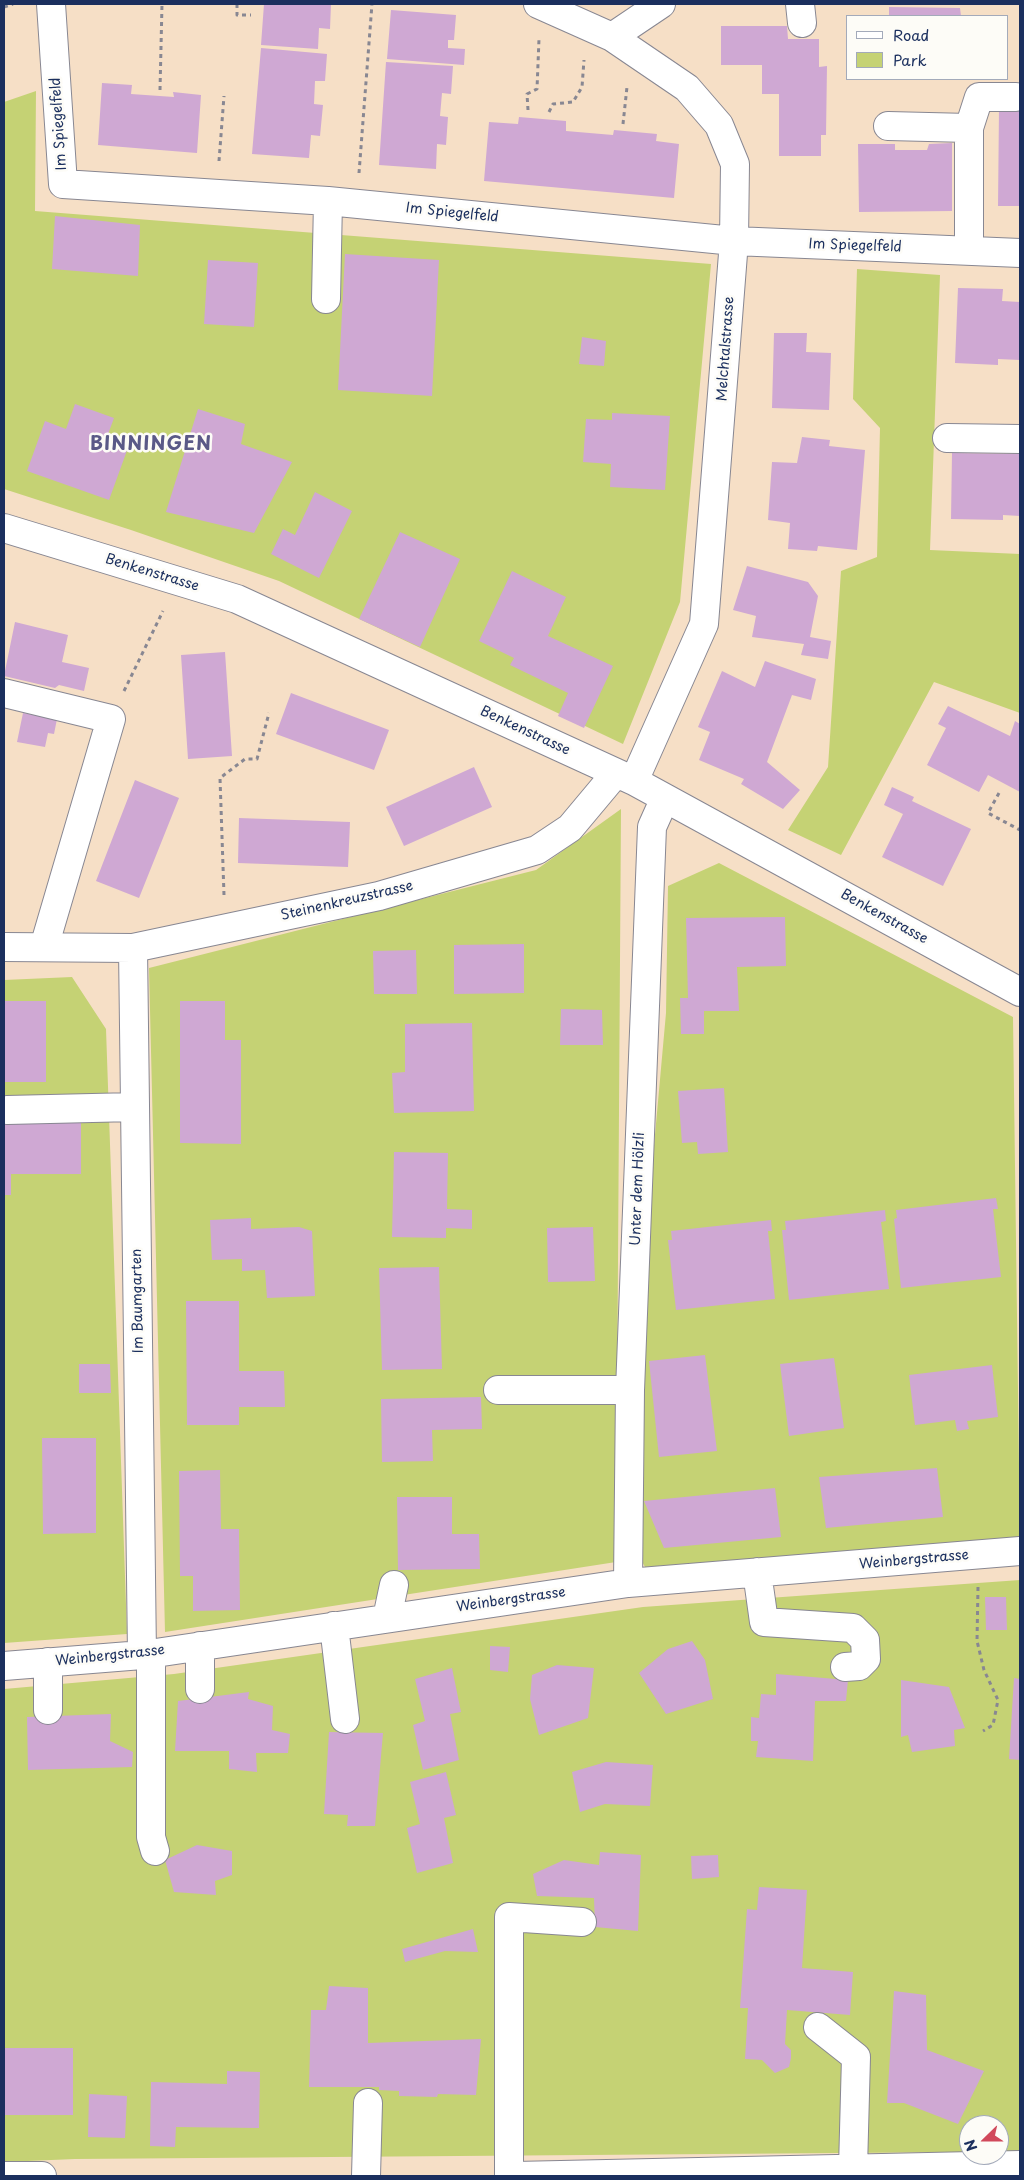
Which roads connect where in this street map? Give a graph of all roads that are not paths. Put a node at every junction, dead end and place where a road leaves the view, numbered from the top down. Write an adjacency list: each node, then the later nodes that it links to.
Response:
1 (51, 4): 8 (street, Im Spiegelfeld)
2 (539, 4): 4 (street, Melchtalstrasse)
3 (661, 4): 4 (street)
4 (612, 37): 9 (street, Melchtalstrasse)
5 (1016, 97): 7 (street)
6 (888, 126): 7 (street)
7 (970, 128): 10 (street)
8 (328, 201): 9 (street, Im Spiegelfeld); 12 (street)
9 (734, 241): 10 (street, Im Spiegelfeld); 17 (street, Melchtalstrasse)
10 (969, 251): 11 (street, Im Spiegelfeld)
11 (1020, 253)
12 (326, 299)
13 (947, 438): 14 (street)
14 (1020, 439)
15 (4, 528): 17 (street, Benkenstrasse)
16 (4, 693): 20 (street)
17 (625, 777): 18 (street, Benkenstrasse); 21 (street, Steinenkreuzstrasse)
18 (665, 798): 22 (street, Benkenstrasse); 26 (street, Unter dem Hölzli)
19 (4, 947): 20 (street, Steinenkreuzstrasse)
20 (44, 948): 21 (street, Steinenkreuzstrasse)
21 (133, 948): 23 (street, Im Baumgarten)
22 (1017, 982)
23 (135, 1107): 24 (street); 34 (street, Im Baumgarten)
24 (7, 1110)
25 (498, 1390): 26 (street)
26 (630, 1390): 29 (street, Unter dem Hölzli)
27 (1020, 1551): 28 (street, Weinbergstrasse)
28 (757, 1572): 29 (street, Weinbergstrasse); 37 (street)
29 (628, 1583): 31 (street, Weinbergstrasse)
30 (394, 1585): 31 (street)
31 (387, 1618): 32 (street, Weinbergstrasse)
32 (334, 1626): 33 (street, Weinbergstrasse); 40 (street)
33 (200, 1646): 34 (street, Weinbergstrasse); 38 (street)
34 (146, 1654): 35 (street, Weinbergstrasse); 41 (street, Im Baumgarten)
35 (48, 1662): 36 (street, Weinbergstrasse); 39 (street)
36 (4, 1666)
37 (845, 1667)
38 (200, 1689)
39 (48, 1710)
40 (345, 1719)
41 (155, 1852)
42 (582, 1922): 50 (street)
43 (818, 2027): 46 (street)
44 (368, 2103): 49 (street)
45 (1020, 2165): 46 (street)
46 (853, 2168): 51 (street)
47 (4, 2176): 48 (street)
48 (42, 2176)
49 (366, 2176)
50 (509, 2176)
51 (516, 2176)

